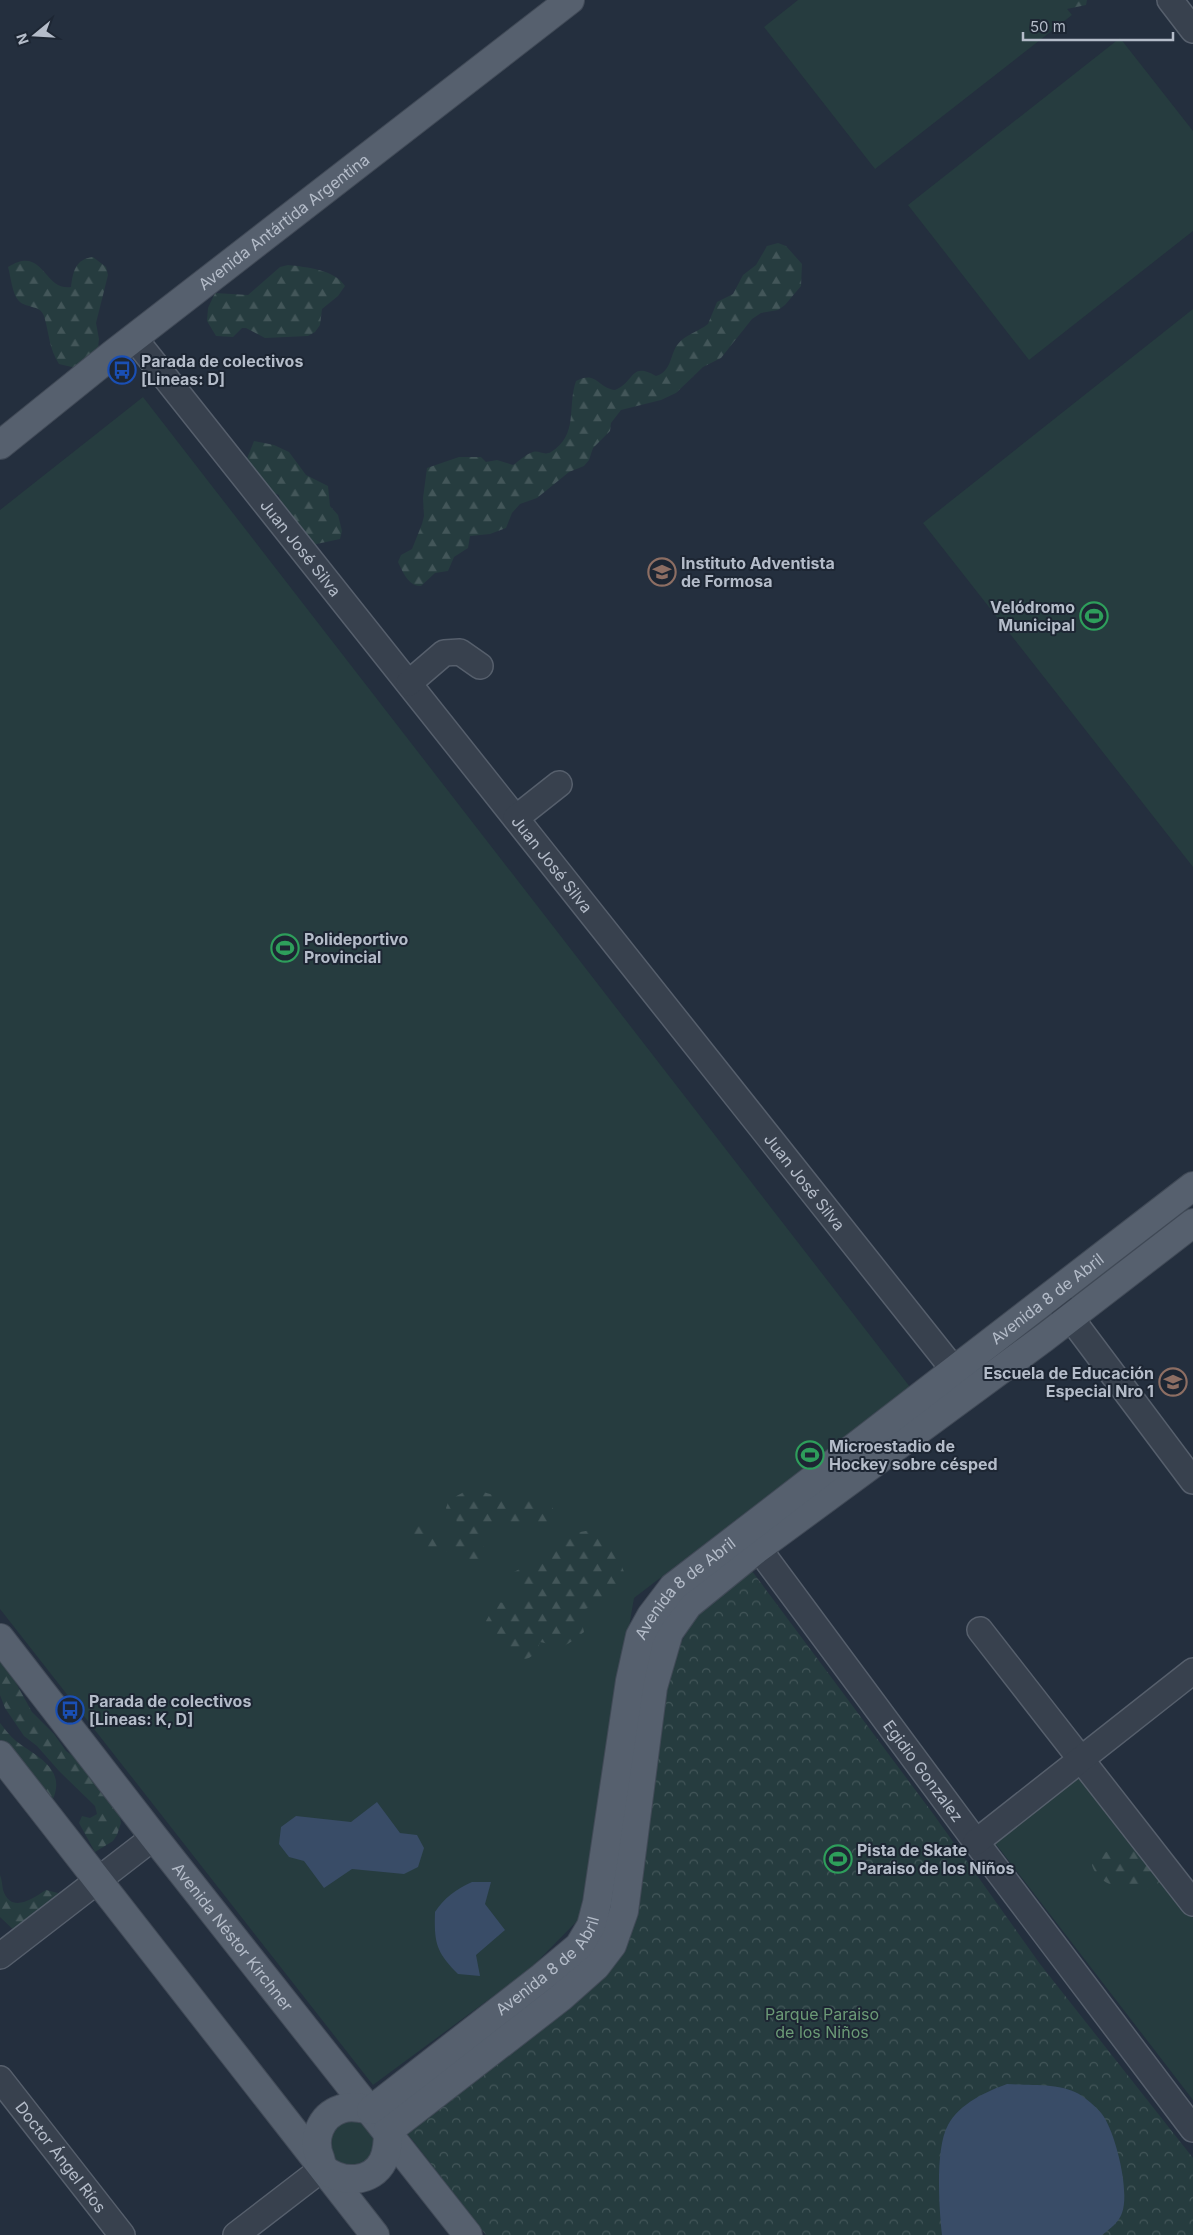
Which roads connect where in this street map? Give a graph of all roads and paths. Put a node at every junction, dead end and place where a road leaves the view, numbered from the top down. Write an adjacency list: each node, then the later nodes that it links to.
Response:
1 (1170, 0): 3 (street)
2 (563, 2): 4 (main road, Avenida Antártida Argentina)
3 (1193, 30)
4 (134, 338): 5 (main road, Avenida Antártida Argentina); 7 (street, Juan José Silva)
5 (0, 446)
6 (480, 666): 7 (street)
7 (409, 683): 9 (street, Juan José Silva)
8 (559, 784): 9 (street)
9 (516, 818): 14 (street, Juan José Silva)
10 (1193, 1186): 12 (main road, Avenida 8 de Abril)
11 (1193, 1223): 13 (main road, Avenida 8 de Abril)
12 (1054, 1295): 13 (street); 14 (main road, Avenida 8 de Abril)
13 (1070, 1318): 14 (main road, Avenida 8 de Abril); 15 (street)
14 (963, 1381): 16 (main road, Avenida 8 de Abril)
15 (1193, 1481)
16 (751, 1540): 23 (street, Egidio Gonzalez); 28 (main road, Avenida 8 de Abril)
17 (980, 1630): 21 (street)
18 (0, 1638): 22 (main road, Avenida Néstor Kirchner)
19 (1193, 1671): 21 (street)
20 (0, 1755): 24 (main road)
21 (1081, 1759): 23 (street); 25 (street)
22 (154, 1837): 24 (street); 28 (main road, Avenida Néstor Kirchner)
23 (976, 1842): 29 (street, Egidio Gonzalez)
24 (98, 1880): 26 (street); 30 (main road)
25 (1193, 1903)
26 (0, 1956)
27 (0, 2078): 31 (street, Doctor Ángel Ríos)
28 (379, 2120): 30 (main road); 30 (main road); 34 (main road, Avenida Néstor Kirchner)
29 (1193, 2129)
30 (323, 2168): 32 (street); 33 (main road)
31 (122, 2235)
32 (236, 2235)
33 (375, 2235)
34 (468, 2235)

